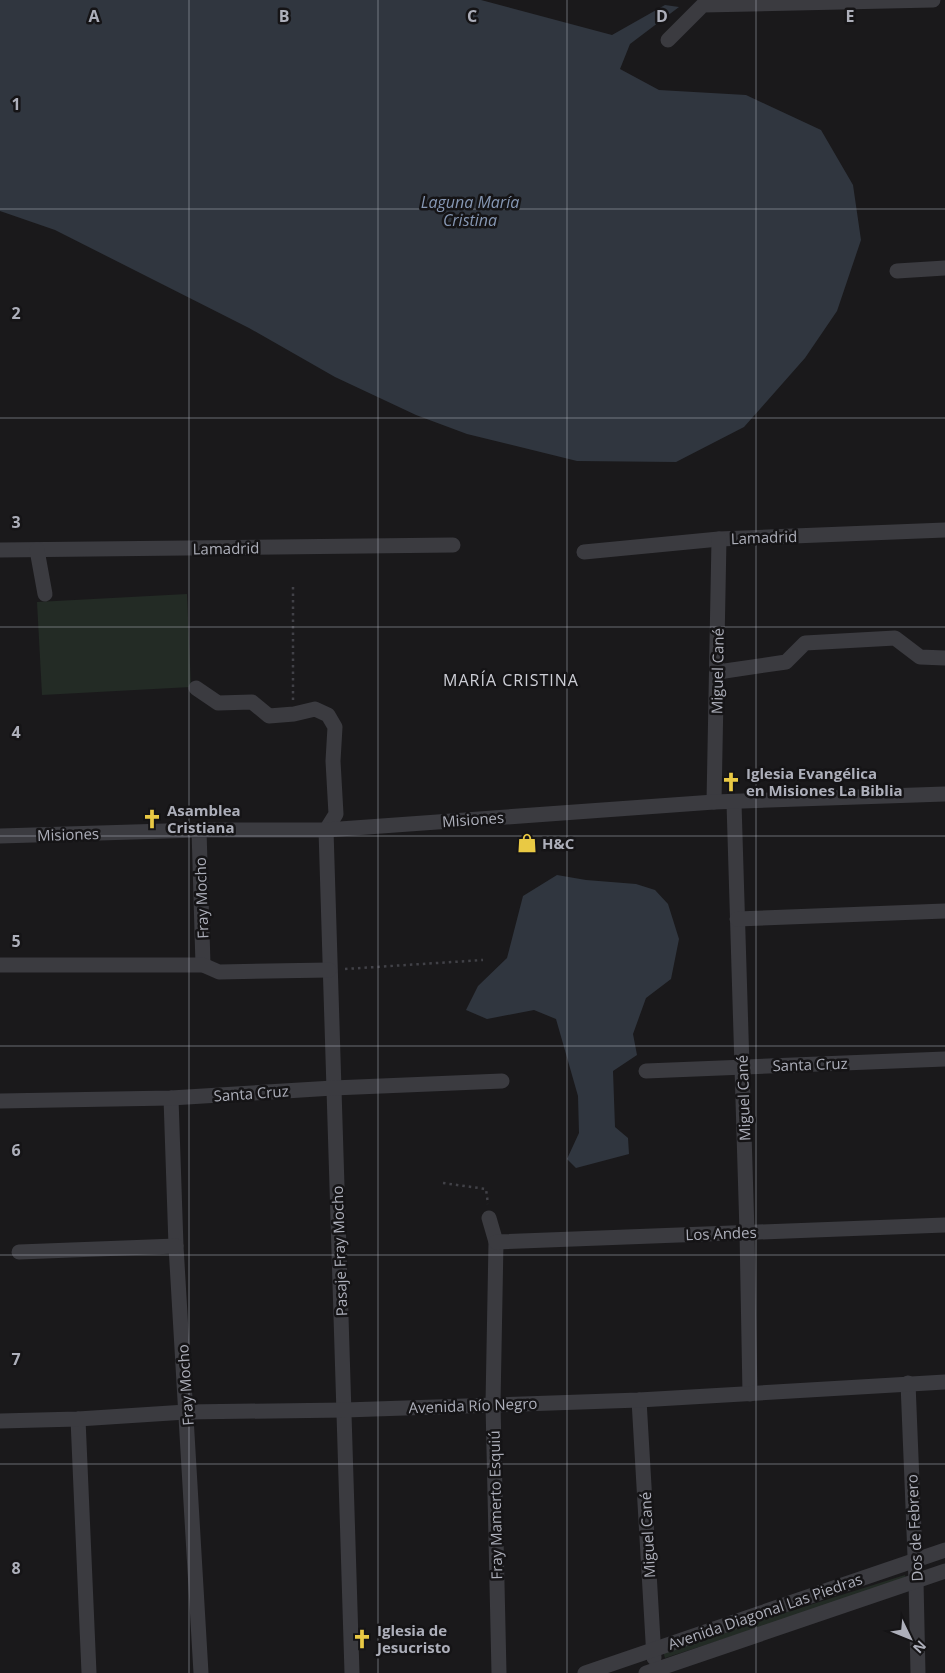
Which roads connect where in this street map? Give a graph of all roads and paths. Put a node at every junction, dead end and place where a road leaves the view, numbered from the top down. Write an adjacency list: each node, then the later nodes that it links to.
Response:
1 (933, 0): 2 (street)
2 (702, 2): 3 (street)
3 (668, 40)
4 (945, 268): 5 (street)
5 (897, 271)
6 (945, 530): 7 (street, Lamadrid)
7 (719, 539): 11 (street, Lamadrid); 15 (street, Miguel Cané)
8 (453, 545): 10 (street, Lamadrid)
9 (0, 550): 10 (street, Lamadrid)
10 (38, 550): 13 (street)
11 (584, 552)
12 (293, 587): 17 (path)
13 (45, 594)
14 (945, 658): 15 (street)
15 (718, 672): 19 (street, Miguel Cané)
16 (196, 688): 17 (street)
17 (294, 714): 22 (street)
18 (945, 794): 20 (street, Misiones)
19 (714, 802): 20 (street, Misiones); 22 (street, Misiones)
20 (734, 802): 25 (street, Miguel Cané)
21 (199, 830): 22 (street, Misiones); 23 (street, Misiones); 28 (street, Fray Mocho)
22 (326, 830): 29 (street, Pasaje Fray Mocho)
23 (0, 836)
24 (945, 911): 25 (street)
25 (737, 919): 31 (street, Miguel Cané)
26 (483, 960): 29 (path)
27 (0, 965): 28 (street)
28 (203, 965): 29 (street)
29 (329, 970): 34 (street, Pasaje Fray Mocho)
30 (945, 1059): 31 (street, Santa Cruz)
31 (741, 1067): 32 (street, Santa Cruz); 40 (street, Miguel Cané)
32 (646, 1071)
33 (502, 1081): 34 (street, Santa Cruz)
34 (333, 1088): 35 (street, Santa Cruz); 49 (street, Pasaje Fray Mocho)
35 (171, 1098): 36 (street, Santa Cruz); 42 (street, Fray Mocho)
36 (0, 1101)
37 (443, 1183): 38 (path)
38 (489, 1218): 41 (street, Fray Mamerto Esquiú)
39 (945, 1225): 40 (street, Los Andes)
40 (747, 1232): 41 (street, Los Andes); 46 (street, Miguel Cané)
41 (496, 1242): 48 (street, Fray Mamerto Esquiú)
42 (176, 1246): 43 (street); 50 (street, Fray Mocho)
43 (19, 1252)
44 (945, 1382): 45 (street, Avenida Río Negro)
45 (908, 1383): 46 (street, Avenida Río Negro); 54 (street, Dos de Febrero)
46 (750, 1394): 47 (street, Avenida Río Negro)
47 (639, 1400): 48 (street, Avenida Río Negro); 57 (street, Miguel Cané)
48 (493, 1404): 49 (street, Avenida Río Negro); 62 (street, Fray Mamerto Esquiú)
49 (345, 1410): 50 (street, Avenida Río Negro); 61 (street, Pasaje Fray Mocho)
50 (186, 1412): 51 (street, Avenida Río Negro); 60 (street, Fray Mocho)
51 (78, 1419): 52 (street, Avenida Río Negro); 59 (street)
52 (0, 1421)
53 (945, 1550): 54 (street, Avenida Diagonal Las Piedras)
54 (914, 1561): 56 (street, Dos de Febrero); 57 (street, Avenida Diagonal Las Piedras)
55 (945, 1571): 56 (street, Avenida Diagonal Las Piedras)
56 (916, 1581): 58 (street, Avenida Diagonal Las Piedras); 64 (street, Dos de Febrero)
57 (653, 1649): 58 (street, Miguel Cané); 63 (street, Avenida Diagonal Las Piedras)
58 (650, 1671)
59 (89, 1673)
60 (201, 1673)
61 (352, 1673)
62 (498, 1673)
63 (585, 1673)
64 (918, 1673)

